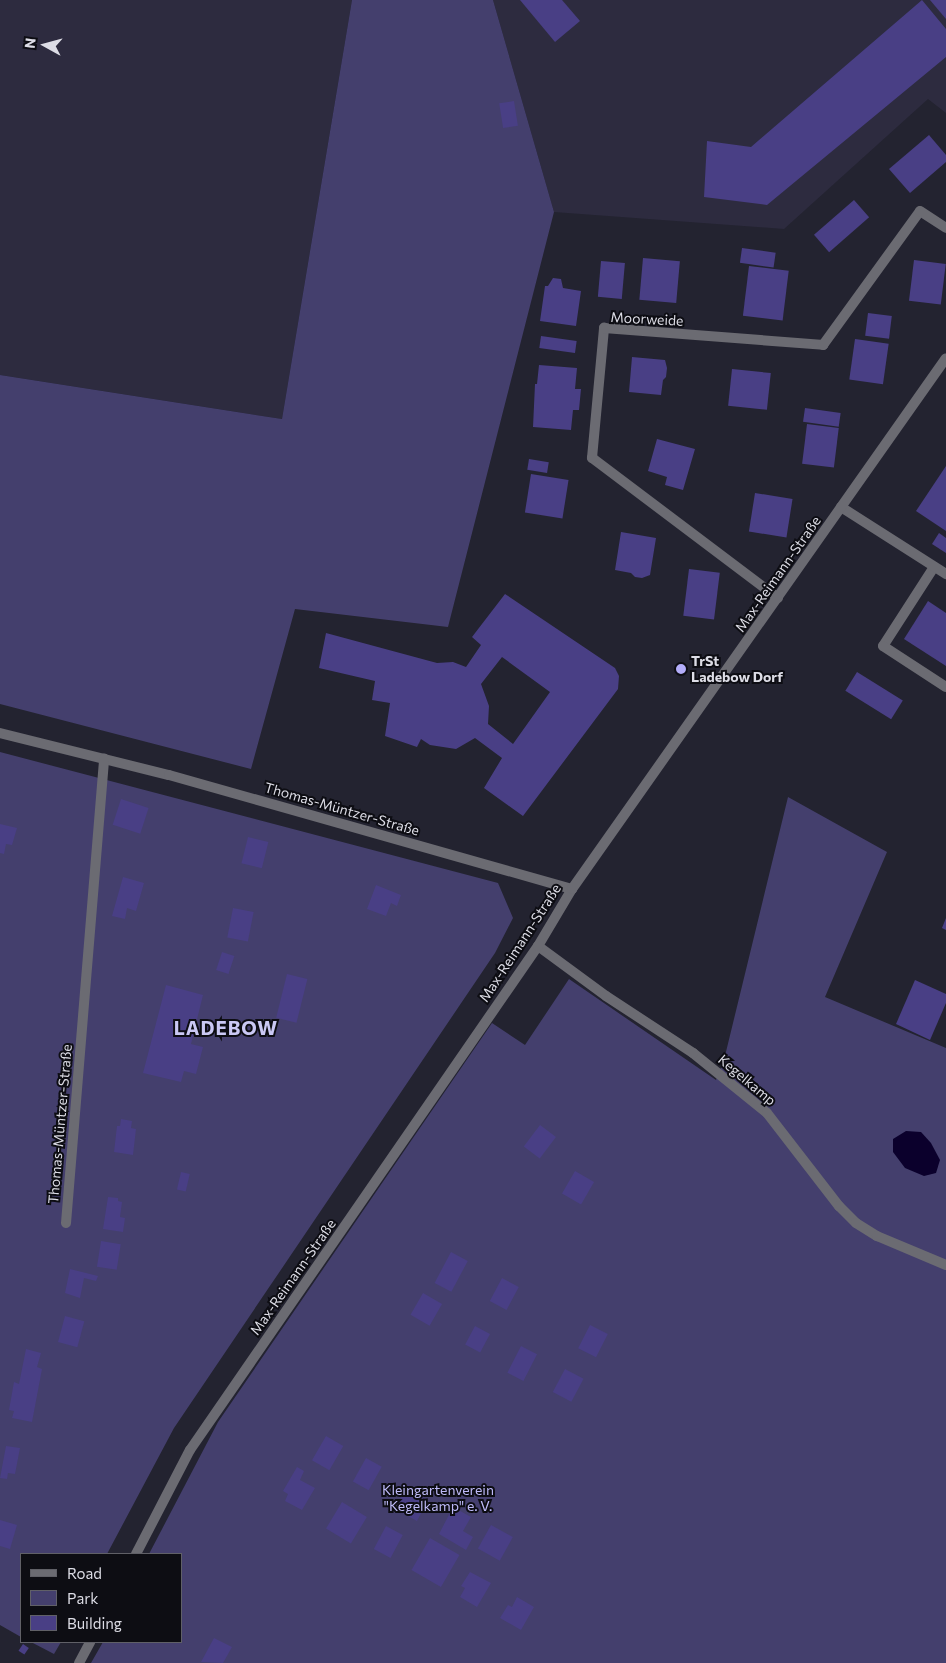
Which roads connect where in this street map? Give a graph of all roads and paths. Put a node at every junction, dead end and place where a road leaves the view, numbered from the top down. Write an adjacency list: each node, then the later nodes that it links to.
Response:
1 (946, 228): 6 (street, Moorweide)
2 (946, 358): 3 (street, Max-Reimann-Straße)
3 (841, 507): 4 (street); 6 (street, Max-Reimann-Straße)
4 (934, 567): 5 (street); 7 (street)
5 (946, 574)
6 (778, 598): 10 (street, Max-Reimann-Straße)
7 (946, 687)
8 (0, 733): 9 (street, Thomas-Müntzer-Straße)
9 (104, 759): 10 (street, Thomas-Müntzer-Straße); 12 (street, Thomas-Müntzer-Straße)
10 (572, 889): 11 (street, Max-Reimann-Straße)
11 (538, 946): 13 (street, Kegelkamp); 14 (street, Max-Reimann-Straße)
12 (66, 1223)
13 (946, 1265)
14 (137, 1553)
15 (89, 1643): 16 (street)
16 (79, 1663)

